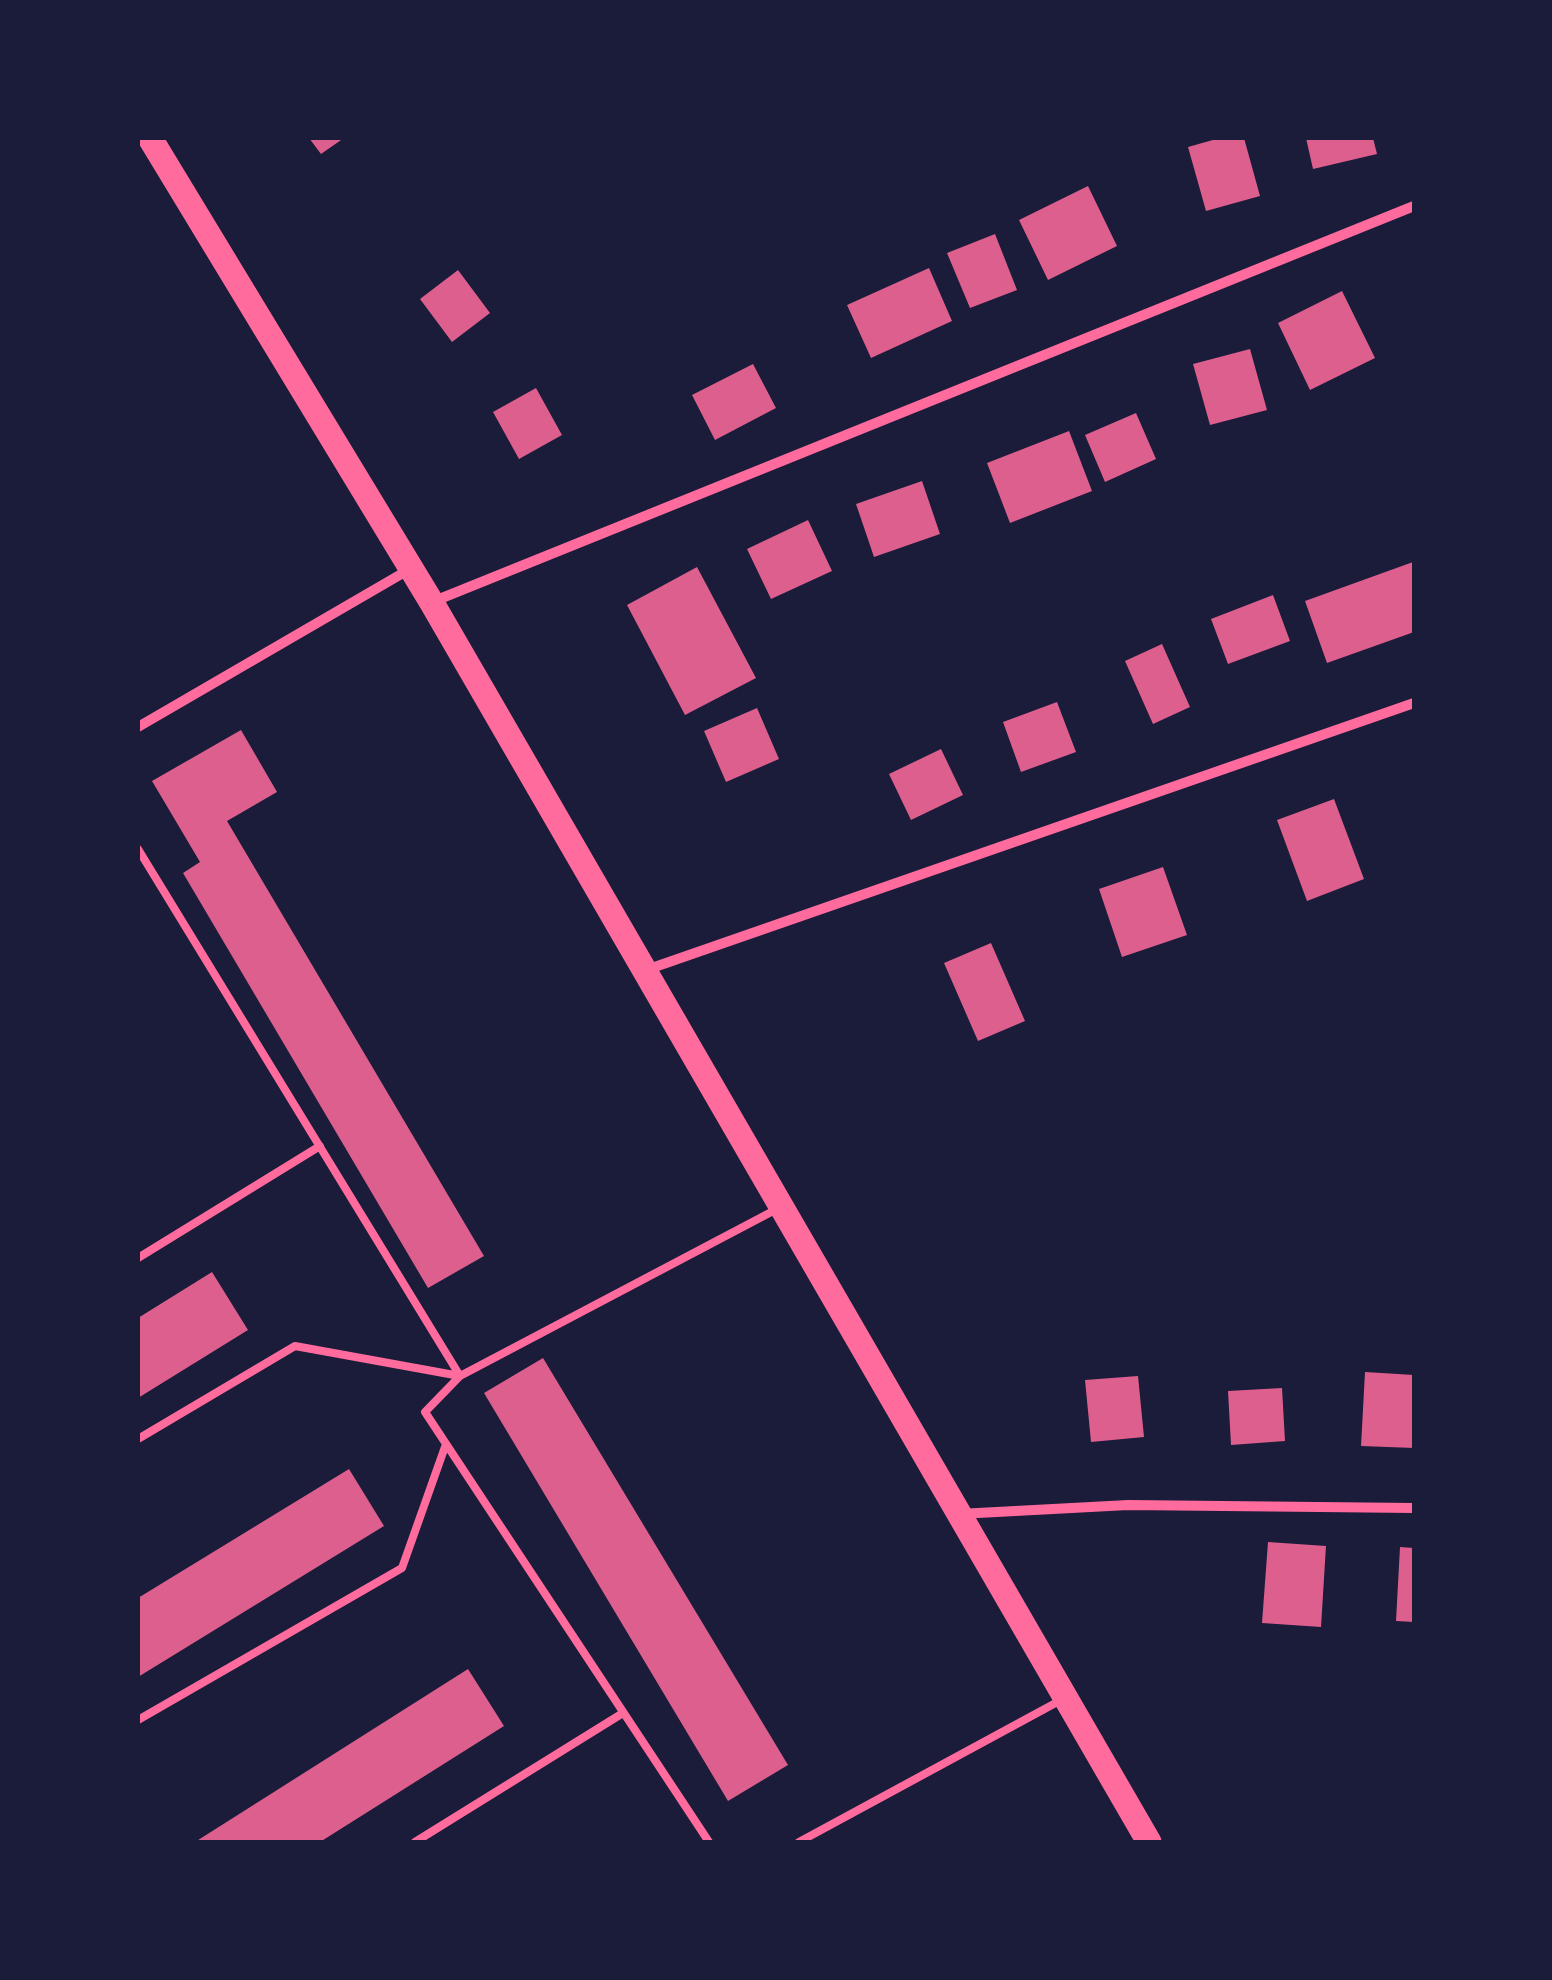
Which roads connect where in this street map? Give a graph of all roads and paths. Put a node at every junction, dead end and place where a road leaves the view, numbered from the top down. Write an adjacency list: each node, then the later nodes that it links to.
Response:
1 (150, 138): 3 (main road)
2 (1414, 206): 4 (street)
3 (411, 569): 4 (main road); 6 (street)
4 (432, 602): 8 (main road)
5 (1414, 703): 8 (street)
6 (138, 727)
7 (138, 849): 9 (lane)
8 (645, 970): 10 (main road)
9 (320, 1146): 11 (lane); 12 (lane)
10 (782, 1207): 12 (lane); 16 (main road)
11 (138, 1258)
12 (460, 1376): 13 (lane); 14 (lane)
13 (138, 1440)
14 (446, 1444): 18 (lane); 19 (lane)
15 (1414, 1508): 16 (street)
16 (958, 1514): 17 (main road)
17 (1065, 1698): 22 (lane); 23 (main road)
18 (624, 1713): 20 (lane); 21 (lane)
19 (138, 1720)
20 (415, 1842)
21 (709, 1842)
22 (799, 1842)
23 (1149, 1842)

